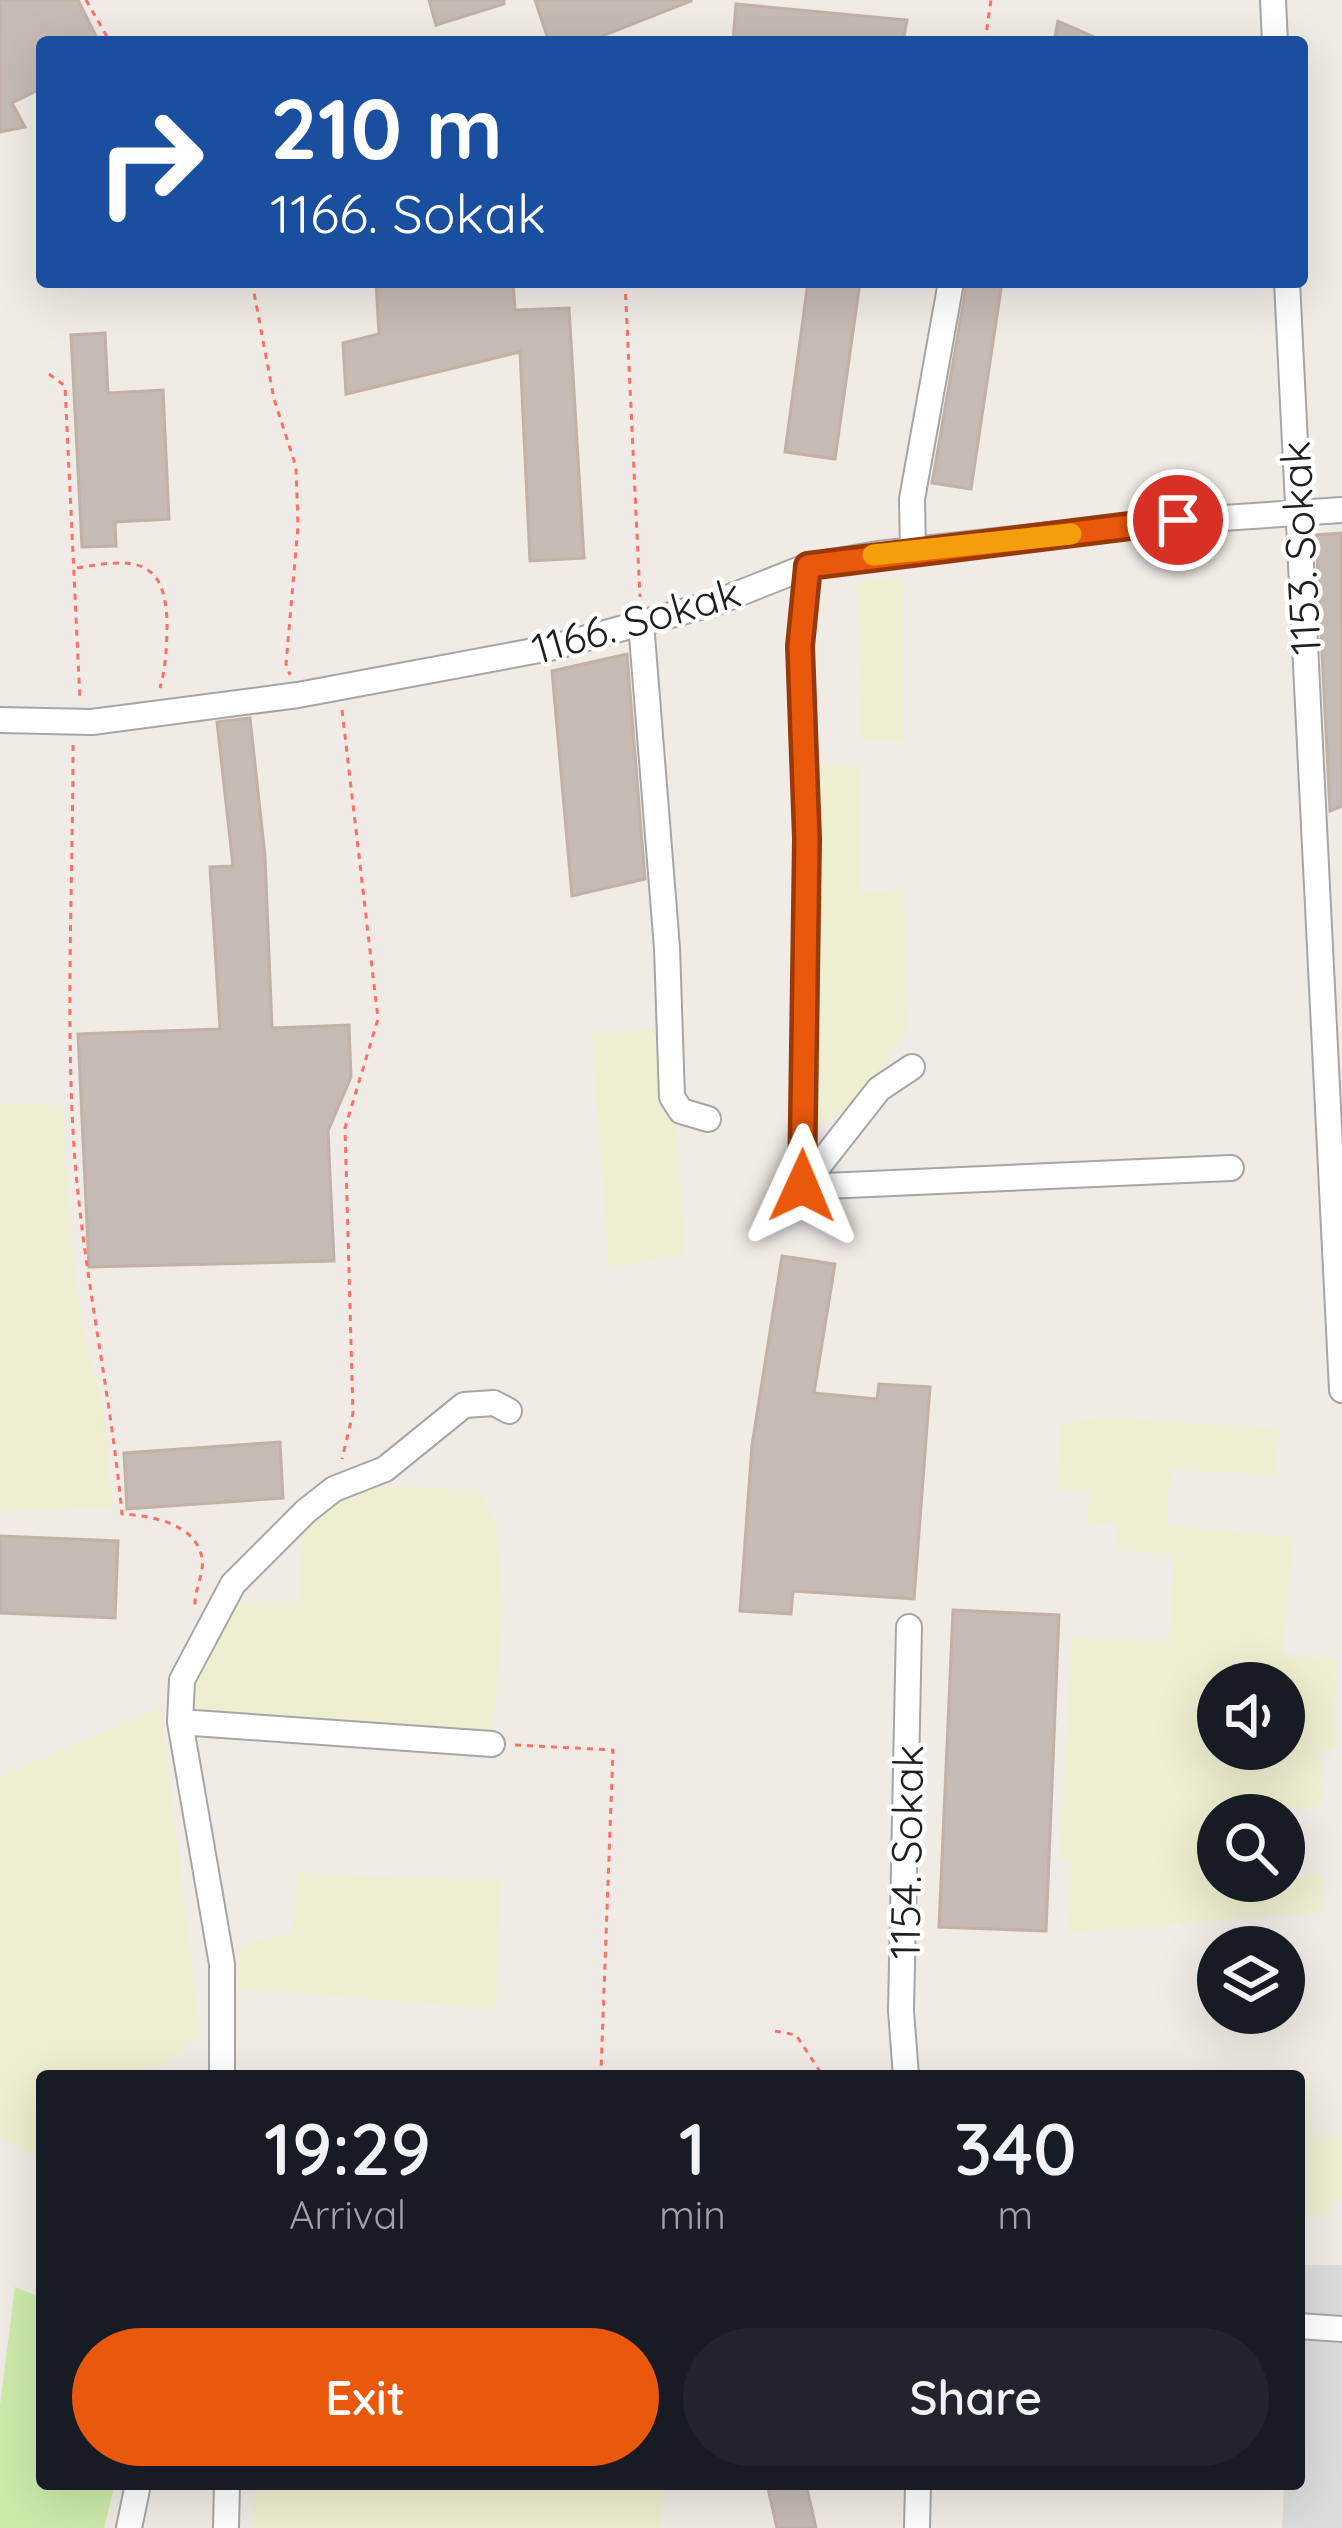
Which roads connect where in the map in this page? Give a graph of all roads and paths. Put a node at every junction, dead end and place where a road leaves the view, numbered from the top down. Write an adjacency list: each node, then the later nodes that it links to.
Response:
1 (86, 0): 4 (path)
2 (991, 0): 5 (path)
3 (1273, 0): 6 (street)
4 (107, 36)
5 (986, 36)
6 (1275, 36)
7 (253, 288): 19 (path)
8 (625, 288): 17 (path)
9 (949, 288): 14 (street)
10 (1287, 288): 13 (street, 1153. Sokak)
11 (49, 374): 16 (path)
12 (1342, 510): 13 (street, 1166. Sokak)
13 (1298, 511): 14 (street, 1166. Sokak); 27 (street, 1153. Sokak)
14 (913, 551): 15 (street, 1166. Sokak)
15 (808, 566): 17 (street, 1166. Sokak); 26 (street)
16 (76, 568): 20 (path); 22 (path)
17 (641, 623): 18 (street, 1166. Sokak); 24 (street)
18 (339, 684): 19 (street, 1166. Sokak); 29 (path)
19 (298, 695): 20 (street, 1166. Sokak)
20 (152, 713): 22 (street, 1166. Sokak)
21 (0, 720): 22 (street, 1166. Sokak)
22 (73, 721): 31 (path)
23 (913, 1067): 26 (street)
24 (708, 1119)
25 (1231, 1168): 26 (street)
26 (802, 1186)
27 (1342, 1390)
28 (509, 1411): 29 (street)
29 (334, 1490): 31 (street)
30 (909, 1627): 38 (street, 1154. Sokak)
31 (203, 1637): 32 (street)
32 (180, 1722): 33 (street); 35 (street)
33 (492, 1744): 36 (path)
34 (775, 2031): 37 (path)
35 (222, 2070)
36 (601, 2070)
37 (819, 2070)
38 (906, 2070)
39 (1305, 2327): 40 (street)
40 (1342, 2330)
41 (137, 2490): 44 (street)
42 (227, 2490): 45 (street)
43 (918, 2490): 46 (street)
44 (129, 2528)
45 (226, 2528)
46 (916, 2528)

